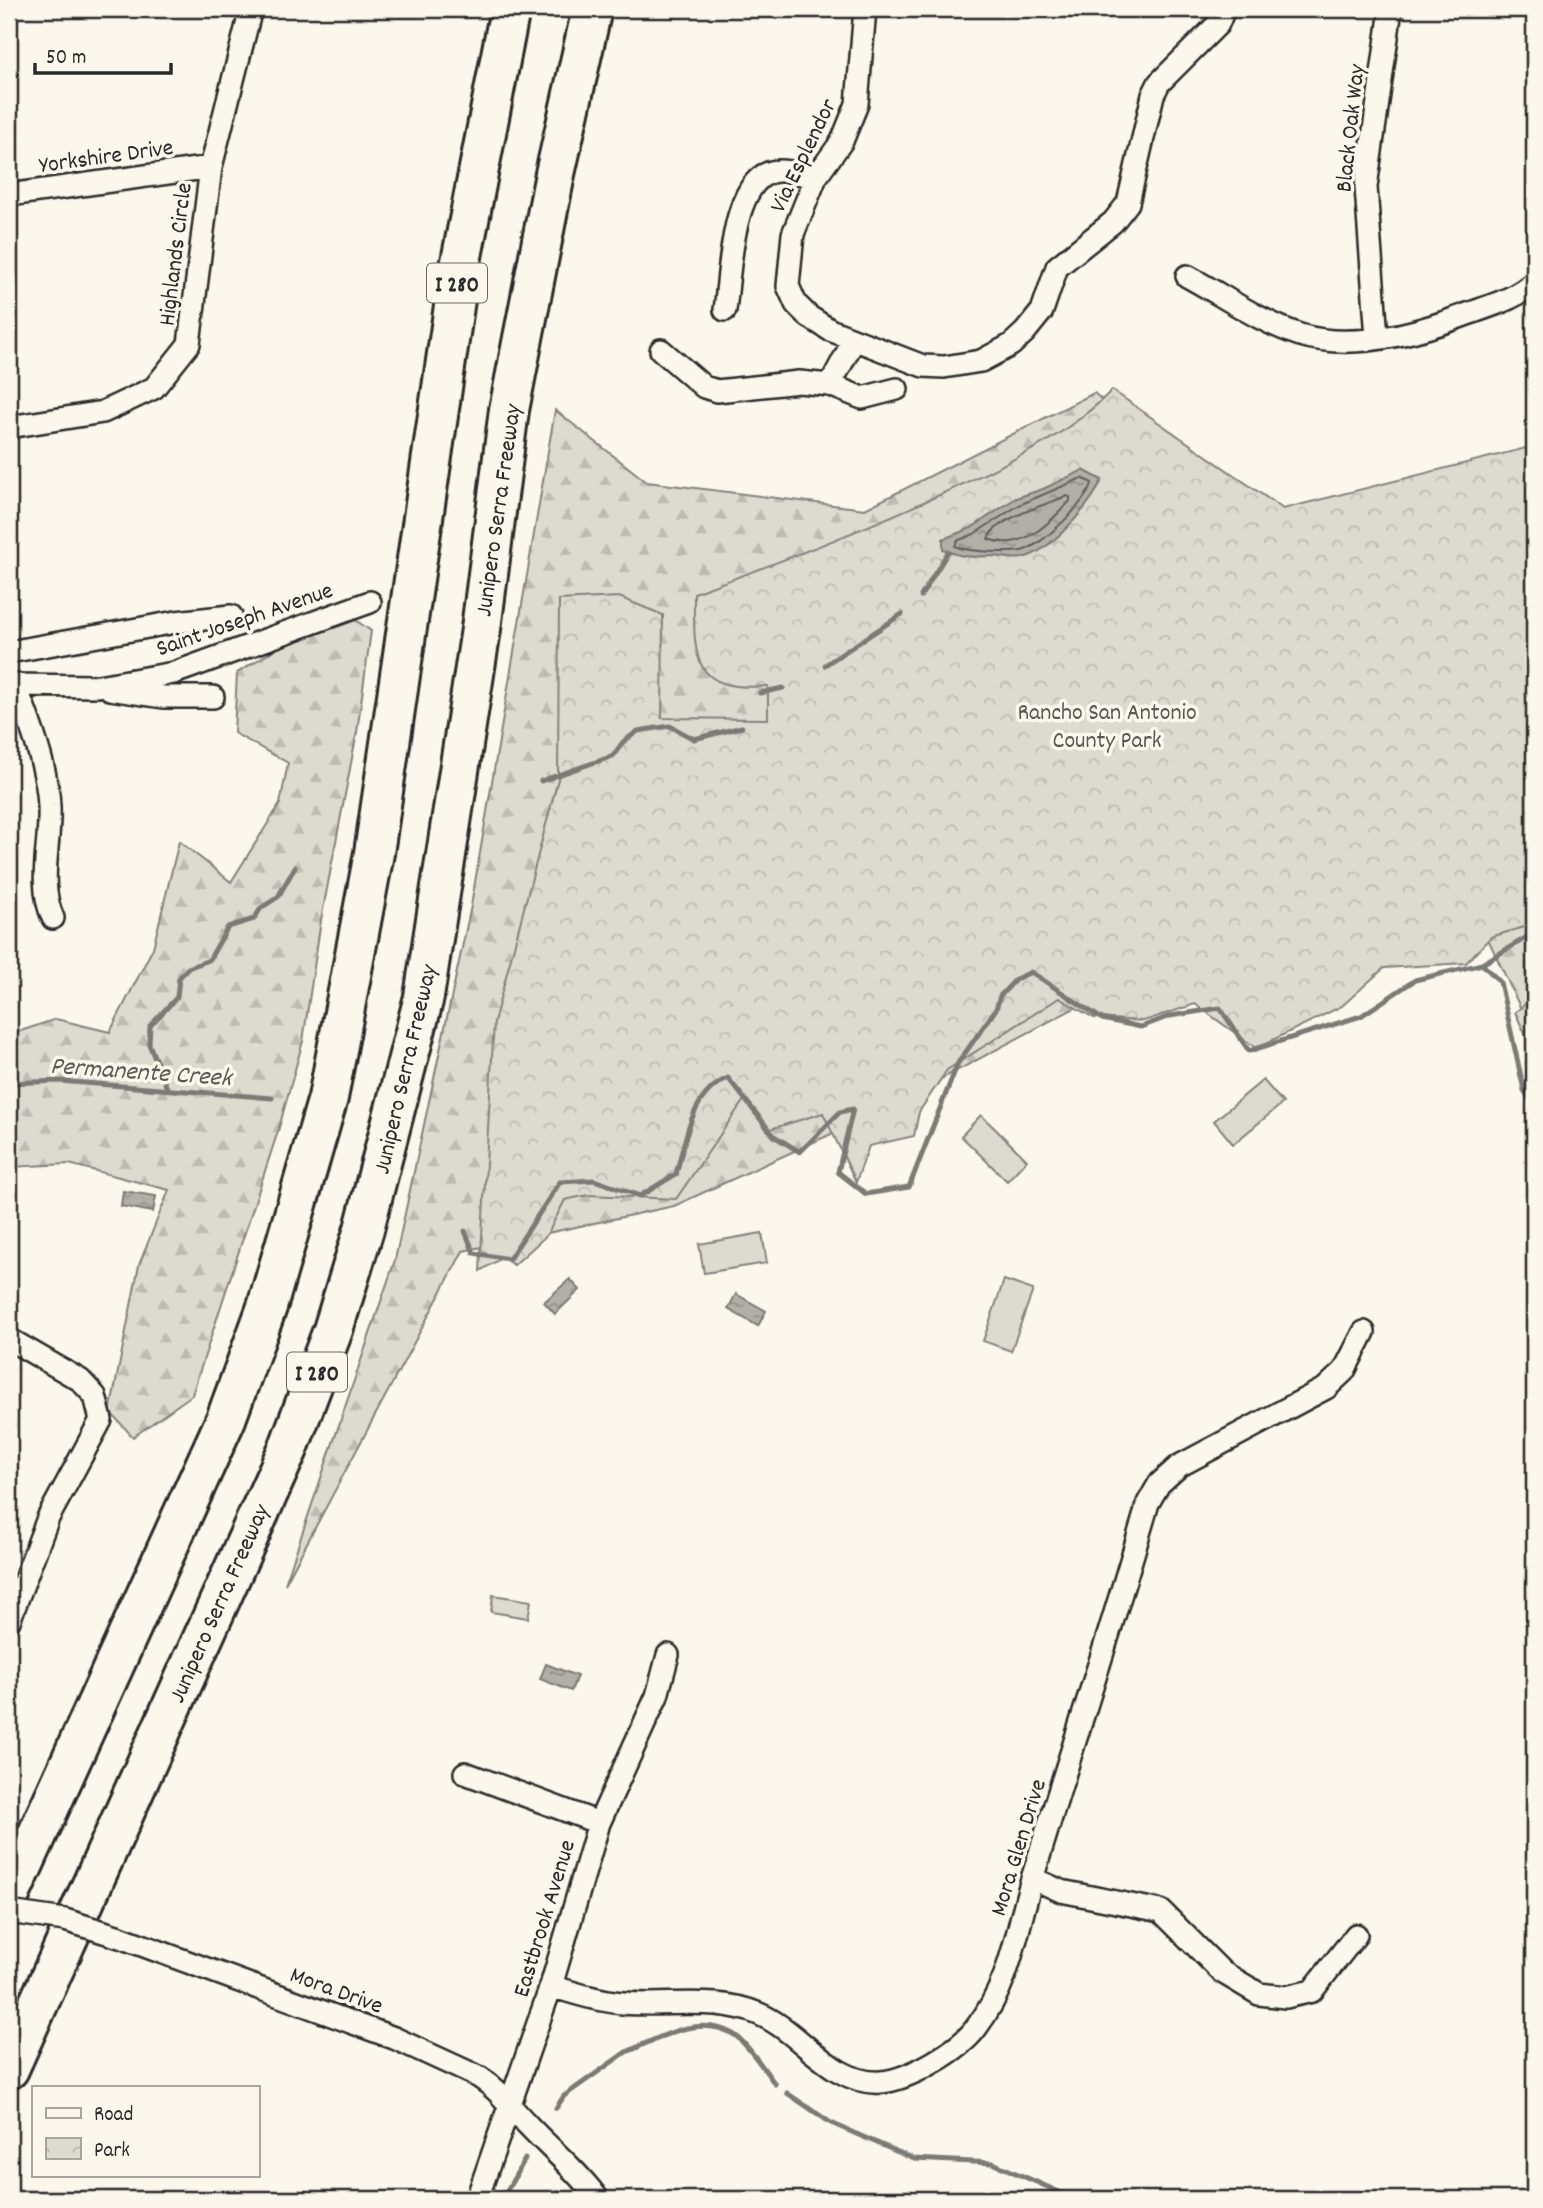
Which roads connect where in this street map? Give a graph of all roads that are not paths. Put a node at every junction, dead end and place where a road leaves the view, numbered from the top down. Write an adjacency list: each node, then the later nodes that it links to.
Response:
1 (251, 9): 7 (street, Highlands Circle)
2 (510, 9): 33 (highway, I 280)
3 (592, 9): 37 (highway, Junipero Serra Freeway / I 280)
4 (866, 9): 8 (street, Via Esplendor)
5 (1224, 9): 14 (street, Via Esplendor)
6 (1391, 9): 13 (street, Black Oak Way)
7 (211, 167): 9 (street, Yorkshire Drive); 18 (street, Highlands Circle)
8 (816, 177): 12 (street); 14 (street, Via Esplendor)
9 (9, 195)
10 (1187, 276): 13 (street)
11 (1534, 282): 13 (street)
12 (725, 310)
13 (1377, 338)
14 (854, 340): 16 (street)
15 (661, 350): 16 (street)
16 (830, 385): 17 (street)
17 (897, 389)
18 (9, 427)
19 (370, 602): 23 (street, Saint Joseph Avenue)
20 (231, 616): 21 (street, Saint Joseph Avenue)
21 (9, 652)
22 (12, 685): 23 (street, Saint Joseph Avenue); 25 (street)
23 (98, 686): 24 (street)
24 (213, 697)
25 (54, 918)
26 (1364, 1332): 32 (street, Mora Glen Drive)
27 (9, 1339): 28 (street)
28 (9, 1620)
29 (668, 1655): 31 (street, Eastbrook Avenue)
30 (465, 1773): 31 (street)
31 (599, 1824): 36 (street, Eastbrook Avenue)
32 (1032, 1878): 35 (street); 36 (street, Mora Glen Drive)
33 (9, 1897)
34 (9, 1912): 38 (street, Mora Drive, bridge)
35 (1356, 1935)
36 (551, 1986): 38 (street, Eastbrook Avenue)
37 (9, 2069)
38 (511, 2104): 39 (street, Eastbrook Avenue); 40 (street, Mora Drive)
39 (477, 2199)
40 (598, 2199)

